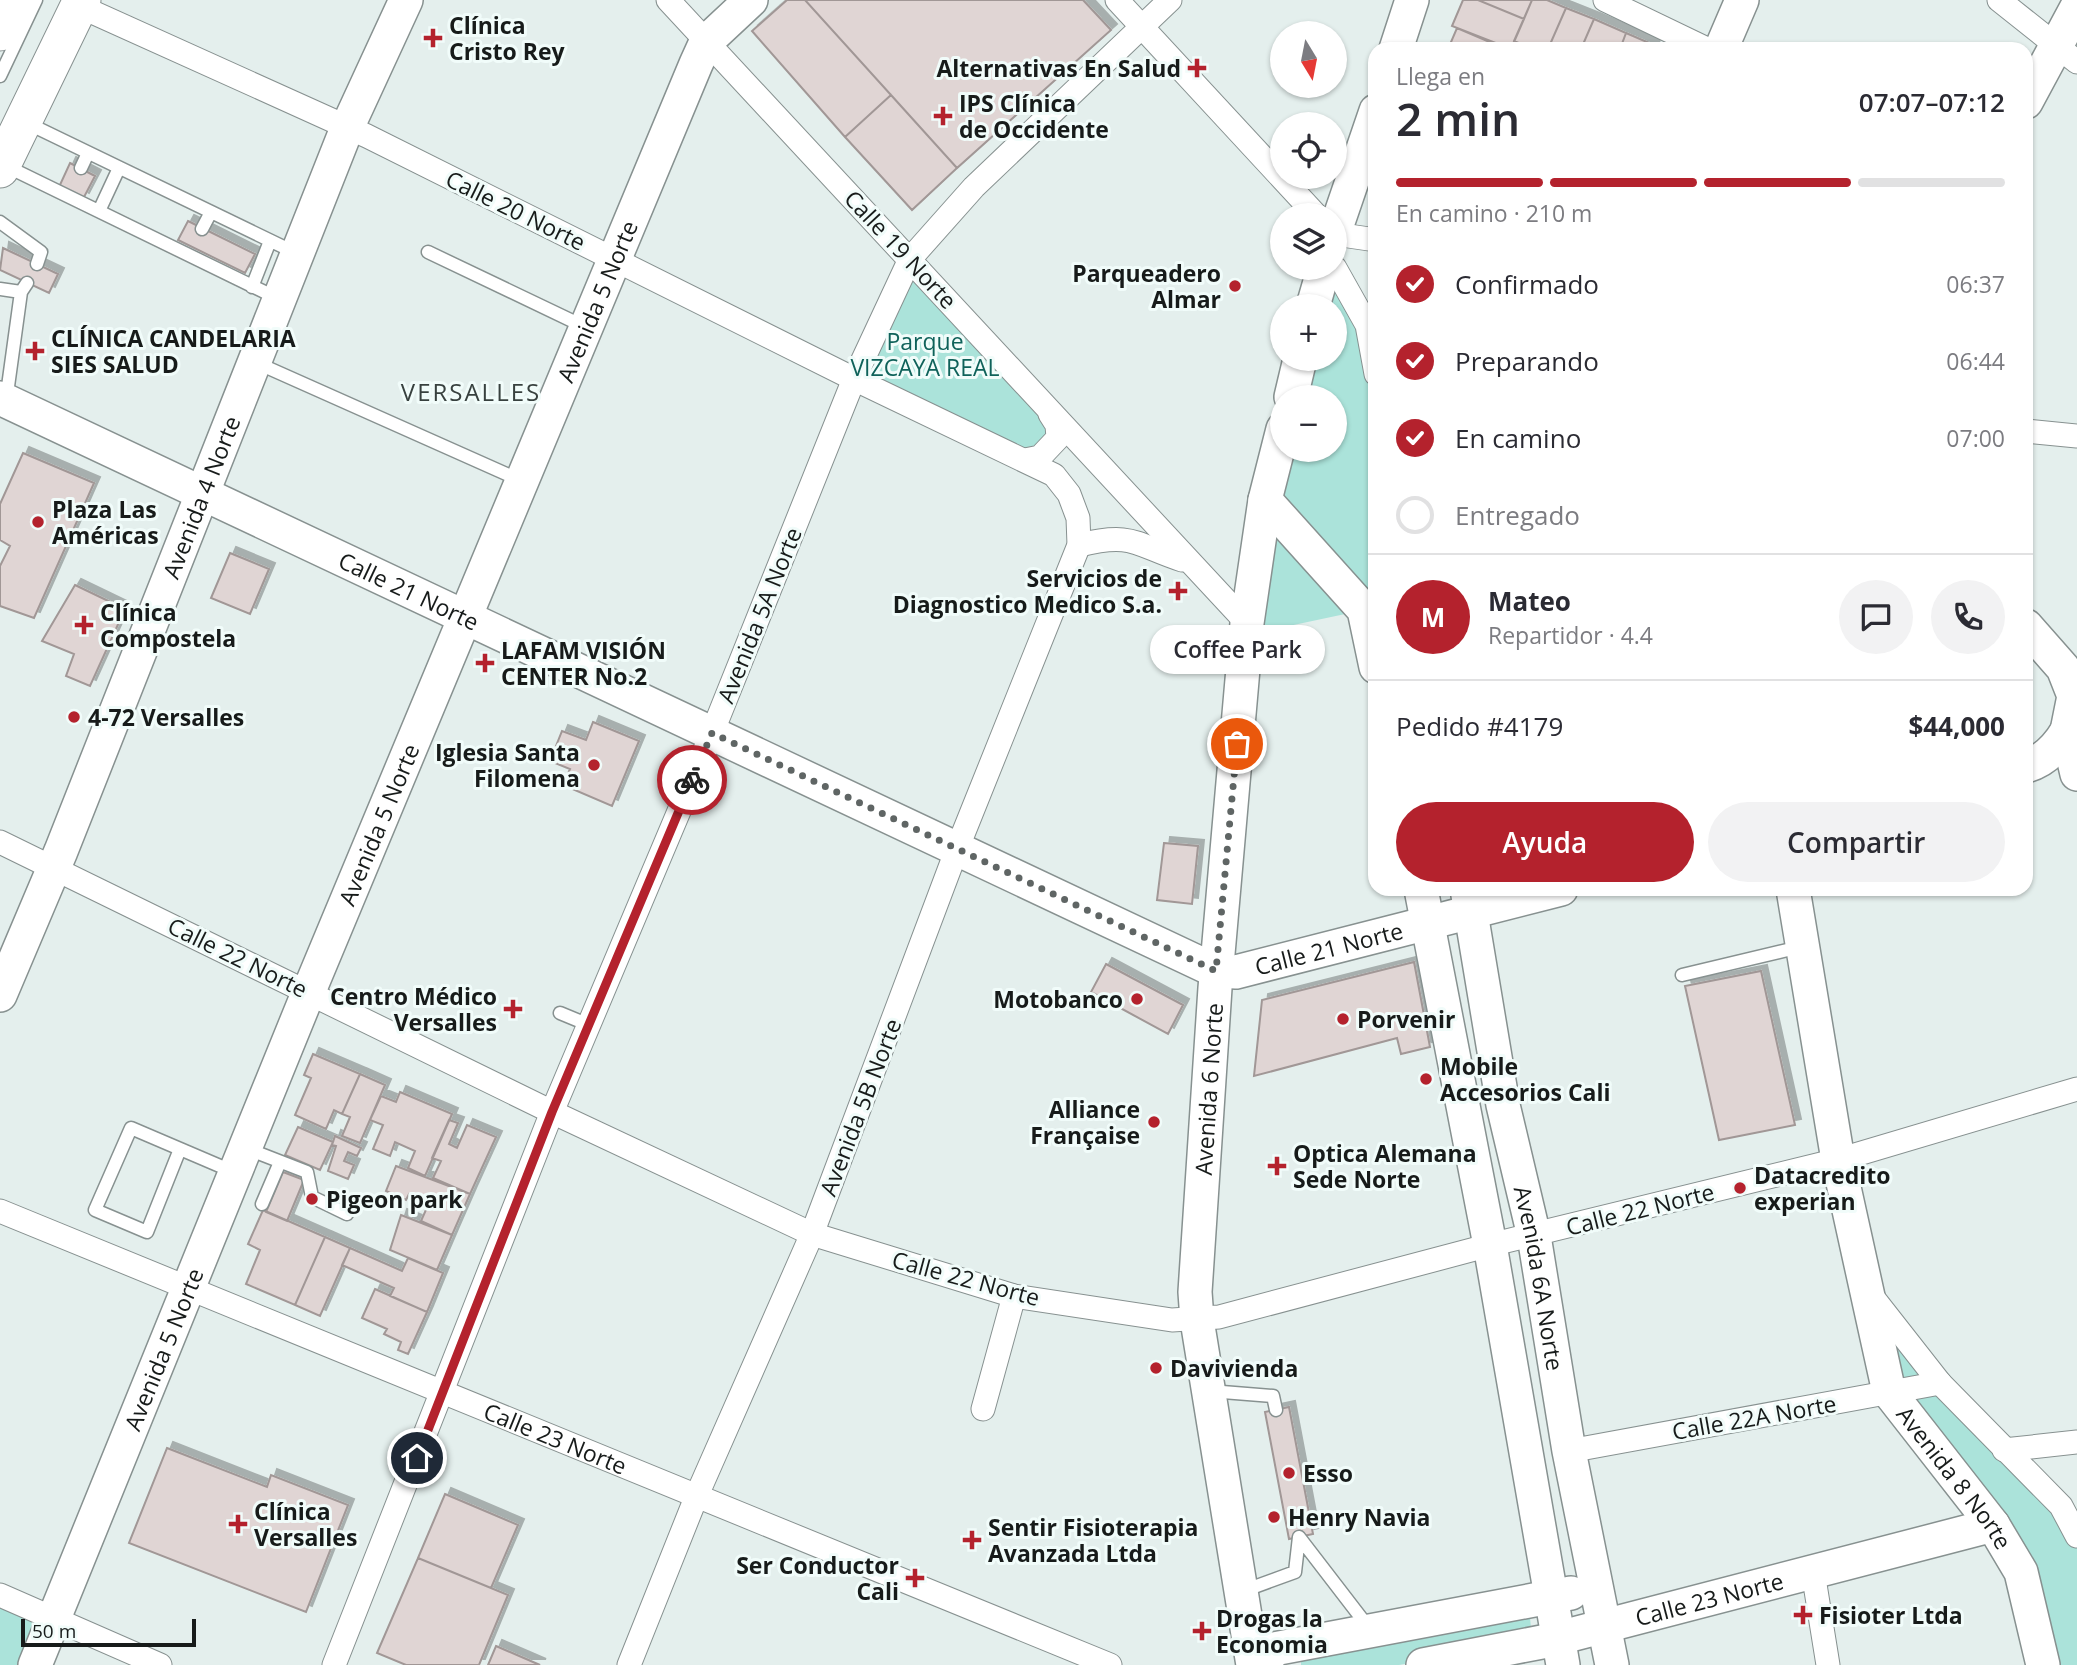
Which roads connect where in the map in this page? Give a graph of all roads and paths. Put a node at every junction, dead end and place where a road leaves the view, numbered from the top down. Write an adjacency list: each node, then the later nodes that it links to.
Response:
1 (15, 0): 15 (main road)
2 (36, 0): 21 (lane)
3 (406, 0): 24 (street, Avenida 4 Norte)
4 (668, 0): 16 (street, Calle 19 Norte)
5 (751, 0): 16 (street, Avenida 5 Norte)
6 (1117, 0): 14 (street)
7 (1170, 0): 14 (street, Avenida 5A Norte)
8 (1412, 0): 17 (street)
9 (1605, 0): 18 (street)
10 (1742, 0): 19 (street)
11 (1999, 0): 20 (street)
12 (80, 3): 23 (main road); 24 (street, Calle 20 Norte)
13 (2077, 7): 20 (street)
14 (1141, 27): 30 (street); 42 (street, Avenida 5A Norte)
15 (0, 32)
16 (706, 42): 41 (street, Avenida 5 Norte); 42 (street, Calle 19 Norte)
17 (1398, 42)
18 (1692, 42)
19 (1724, 42)
20 (2067, 54): 22 (street)
21 (0, 76)
22 (2033, 94)
23 (23, 121): 26 (lane); 27 (main road)
24 (347, 128): 39 (street, Avenida 4 Norte); 41 (street, Calle 20 Norte)
25 (1368, 135): 31 (street)
26 (88, 152): 28 (lane); 29 (lane)
27 (1, 167): 32 (lane)
28 (81, 168)
29 (119, 168): 32 (lane); 33 (lane)
30 (1305, 203)
31 (1345, 203)
32 (99, 211): 46 (lane)
33 (211, 212): 35 (lane); 39 (lane)
34 (3, 223): 37 (lane); 43 (lane)
35 (202, 229)
36 (1347, 235): 38 (street)
37 (0, 237)
38 (1368, 239)
39 (284, 248): 46 (street, Avenida 4 Norte)
40 (428, 252): 47 (lane)
41 (613, 259): 47 (street, Avenida 5 Norte); 50 (street, Calle 20 Norte)
42 (910, 259): 50 (street, Avenida 5A Norte); 52 (street, Calle 19 Norte)
43 (37, 264)
44 (1342, 280): 48 (street)
45 (0, 289): 51 (lane)
46 (266, 293): 49 (street, Avenida 4 Norte)
47 (585, 327): 58 (street, Avenida 5 Norte)
48 (1368, 330)
49 (255, 363): 58 (lane); 59 (street, Avenida 4 Norte)
50 (854, 379): 55 (street, Calle 20 Norte); 68 (street, Avenida 5A Norte)
51 (3, 399): 59 (street, Calle 21 Norte)
52 (1046, 408): 55 (street); 62 (street, Calle 19 Norte)
53 (2033, 432): 54 (street)
54 (2077, 436)
55 (1025, 460): 57 (street, Calle 20 Norte)
56 (1275, 462): 60 (street, Avenida 6 Norte)
57 (1054, 475): 61 (street, Avenida 5B Norte)
58 (522, 481): 63 (street, Avenida 5 Norte)
59 (204, 493): 63 (street, Calle 21 Norte); 73 (street, Avenida 4 Norte)
60 (1265, 500): 64 (street, Avenida 6 Norte); 65 (street)
61 (1079, 545): 62 (street); 72 (street, Avenida 5B Norte)
62 (1191, 562): 64 (street, Calle 19 Norte)
63 (466, 616): 68 (street, Calle 21 Norte); 82 (street, Avenida 5 Norte)
64 (1247, 622): 80 (street, Avenida 6 Norte)
65 (1368, 629)
66 (2033, 634): 67 (street)
67 (2072, 732): 69 (street); 70 (street)
68 (712, 733): 72 (street, Calle 21 Norte); 85 (street, Avenida 5A Norte)
69 (2033, 764)
70 (2077, 774)
71 (0, 842): 73 (street, Calle 22 Norte)
72 (957, 849): 80 (street, Calle 21 Norte); 95 (street, Avenida 5B Norte)
73 (54, 867): 82 (street, Calle 22 Norte); 83 (street, Avenida 4 Norte)
74 (1422, 896): 78 (street, Avenida 6A Norte)
75 (1507, 896): 77 (street, Calle 21 Norte)
76 (1794, 896): 79 (street, Avenida 8 Norte)
77 (1469, 901): 78 (street, Calle 21 Norte); 96 (street, Avenida 6A Norte)
78 (1428, 923): 80 (street, Calle 21 Norte); 97 (street, Avenida 6A Norte)
79 (1803, 946): 81 (lane); 89 (street, Avenida 8 Norte)
80 (1216, 971): 101 (street, Avenida 6 Norte)
81 (1682, 975)
82 (309, 991): 87 (street, Calle 22 Norte); 90 (street, Avenida 5 Norte)
83 (0, 995)
84 (560, 1013): 85 (lane)
85 (589, 1025): 87 (street, Avenida 5A Norte)
86 (2077, 1089): 89 (street, Calle 22 Norte)
87 (552, 1112): 95 (street, Calle 22 Norte); 103 (street, Avenida 5A Norte)
88 (180, 1149): 88 (lane); 90 (lane)
89 (1838, 1160): 96 (street, Calle 22 Norte); 99 (street, Avenida 8 Norte)
90 (242, 1161): 91 (lane); 98 (street, Avenida 5 Norte)
91 (280, 1162): 92 (lane); 94 (lane)
92 (262, 1204)
93 (0, 1212): 98 (street, Calle 23 Norte)
94 (347, 1213)
95 (812, 1234): 100 (street, Calle 22 Norte); 111 (street, Avenida 5B Norte)
96 (1534, 1236): 97 (street, Calle 22 Norte); 110 (street, Avenida 6A Norte)
97 (1490, 1245): 101 (street, Calle 22 Norte); 118 (street, Avenida 6A Norte)
98 (190, 1288): 103 (street, Calle 23 Norte); 119 (street, Avenida 5 Norte)
99 (1868, 1290): 102 (street, Avenida 8 Norte); 105 (street, Avenida 8 Norte)
100 (1014, 1296): 101 (street, Calle 22 Norte); 106 (street)
101 (1197, 1320): 104 (street, Avenida 6 Norte)
102 (1940, 1383): 105 (street, Calle 22A Norte); 109 (street, Avenida 8 Norte)
103 (443, 1391): 111 (street, Calle 23 Norte); 125 (street, Avenida 5A Norte)
104 (1210, 1391): 107 (lane); 116 (street, Avenida 6 Norte)
105 (1889, 1392): 110 (street, Calle 22A Norte); 112 (street, Avenida 8 Norte)
106 (983, 1409)
107 (1276, 1410)
108 (2077, 1442): 109 (street)
109 (2004, 1450): 113 (street, Avenida 8 Norte)
110 (1569, 1451): 115 (street, Avenida 6A Norte)
111 (697, 1495): 126 (street, Avenida 5B Norte); 127 (street, Calle 23 Norte)
112 (1993, 1525): 114 (street, Calle 23 Norte); 133 (street, Avenida 8 Norte)
113 (2077, 1536)
114 (1812, 1572): 120 (street, Calle 23 Norte); 132 (street)
115 (1597, 1588): 118 (street); 120 (street, Avenida 6A Norte)
116 (1240, 1592): 121 (lane); 128 (street, Avenida 6 Norte)
117 (0, 1595): 119 (street)
118 (1551, 1597): 121 (street); 122 (street, Avenida 6A Norte)
119 (55, 1617): 123 (street, Avenida 5 Norte); 124 (street)
120 (1605, 1626): 122 (street, Calle 23 Norte); 131 (street, Avenida 6A Norte)
121 (1372, 1631): 129 (street)
122 (1561, 1651): 130 (street, Calle 23 Norte)
123 (35, 1665)
124 (160, 1665)
125 (334, 1665)
126 (629, 1665)
127 (1110, 1665)
128 (1253, 1665)
129 (1263, 1665)
130 (1423, 1665)
131 (1612, 1665)
132 (1828, 1665)
133 (2043, 1665)

